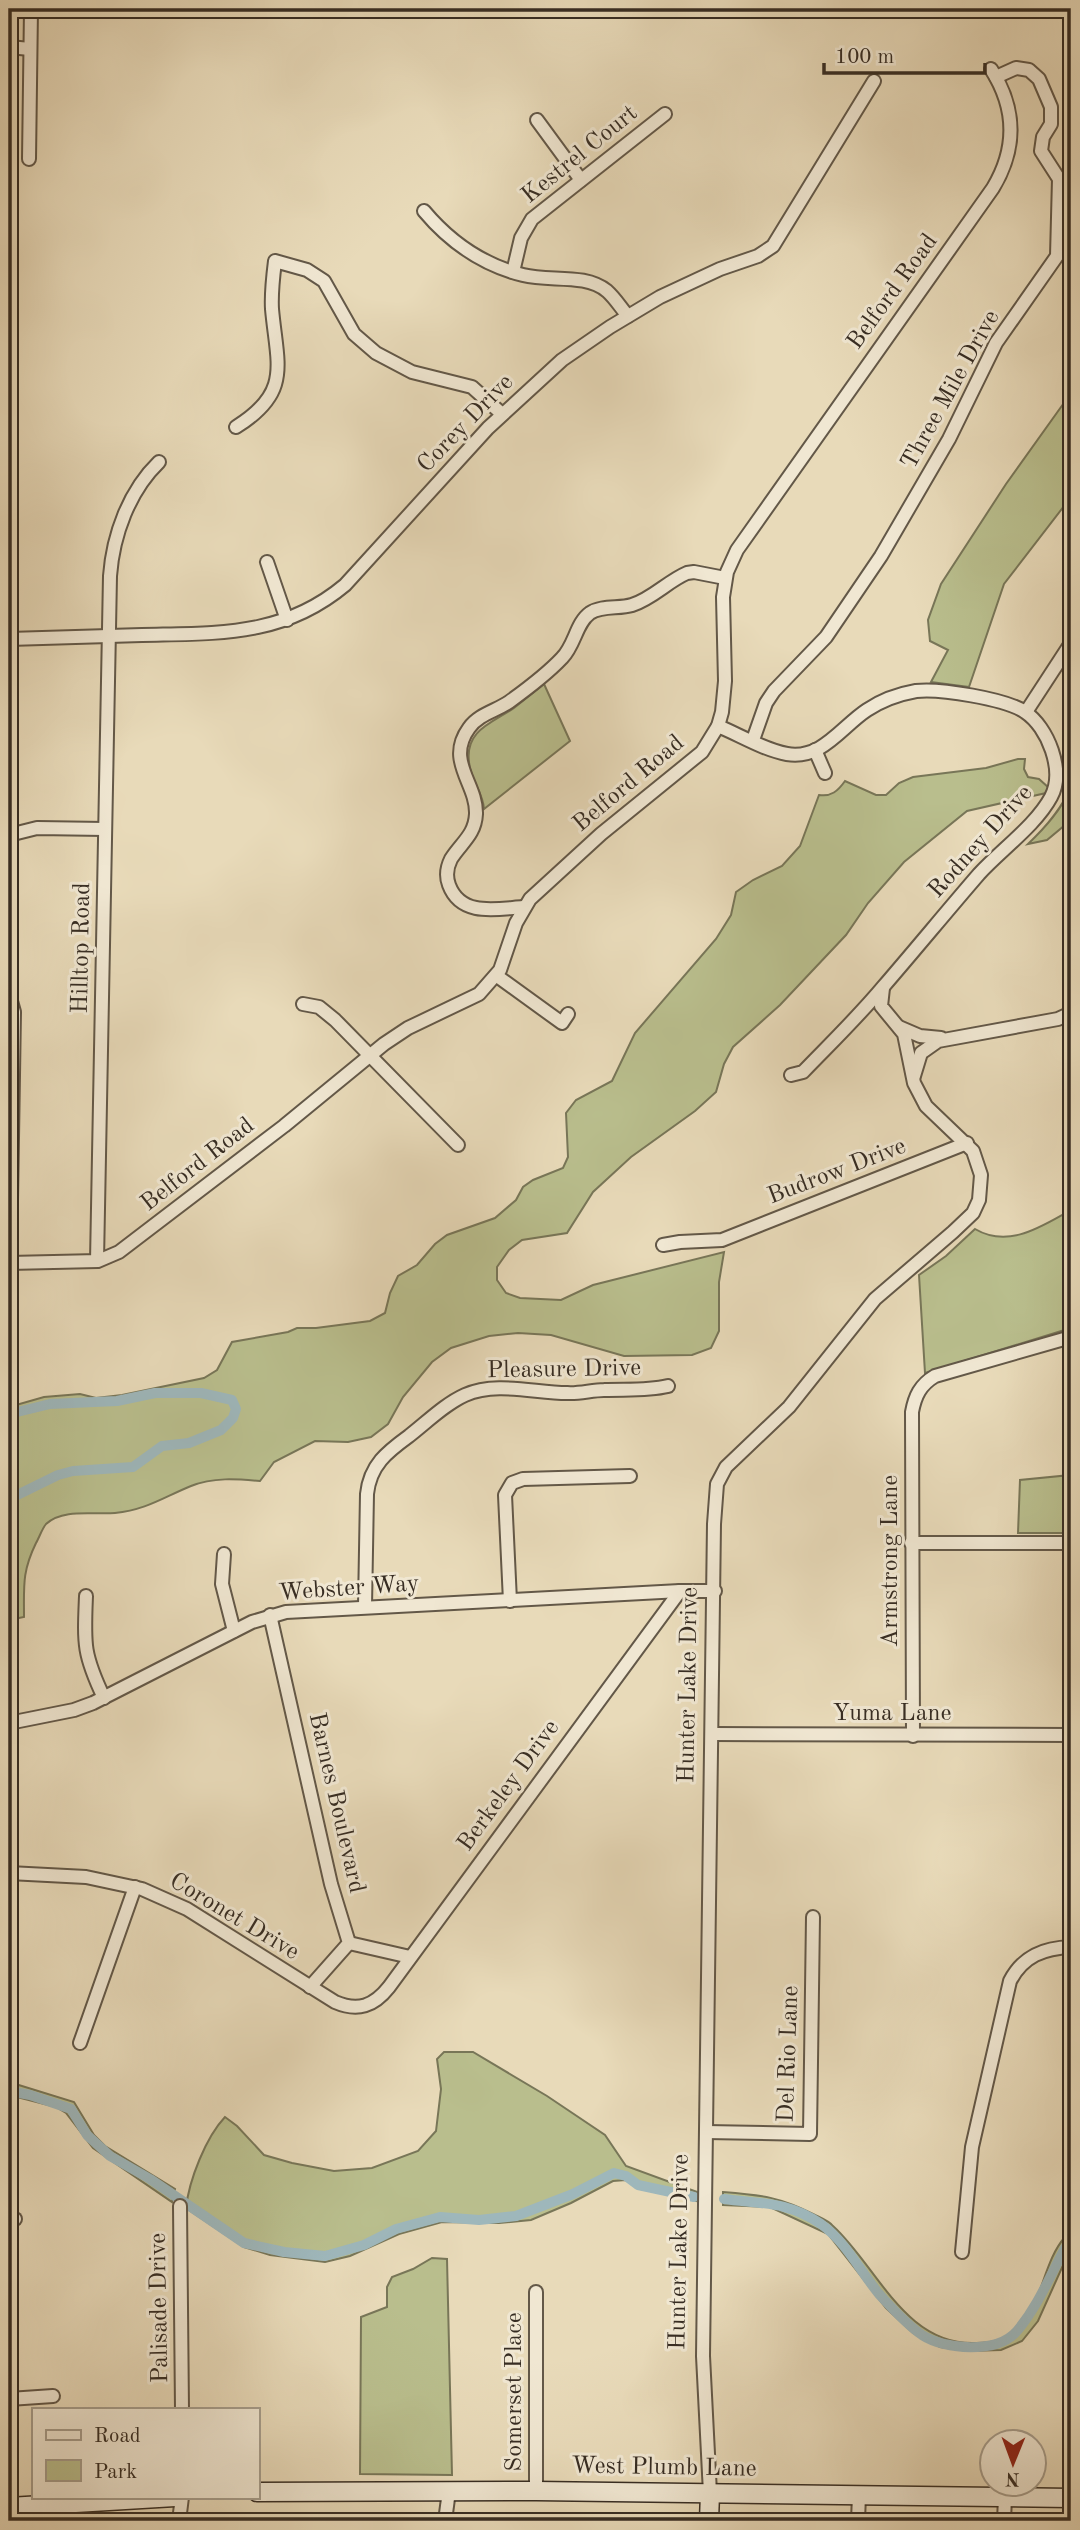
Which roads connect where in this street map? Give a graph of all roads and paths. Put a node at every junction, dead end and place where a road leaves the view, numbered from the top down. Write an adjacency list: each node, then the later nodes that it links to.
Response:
1 (31, 9): 3 (street)
2 (9, 47): 3 (street)
3 (30, 49): 8 (street)
4 (993, 73): 11 (street, Three Mile Drive); 18 (street, Belford Road)
5 (874, 81): 13 (street, Corey Drive)
6 (665, 114): 9 (street, Kestrel Court)
7 (537, 120): 9 (street)
8 (29, 159)
9 (581, 180): 12 (street, Kestrel Court)
10 (424, 211): 12 (street)
11 (1065, 233): 25 (street, Three Mile Drive)
12 (513, 272): 13 (street)
13 (628, 316): 14 (street, Corey Drive)
14 (502, 414): 15 (street); 19 (street, Corey Drive)
15 (236, 427)
16 (159, 462): 20 (street, Hilltop Road)
17 (267, 562): 19 (street)
18 (726, 578): 24 (street, Belford Road); 30 (street)
19 (287, 620): 20 (street, Corey Drive)
20 (109, 636): 21 (street, Corey Drive); 28 (street, Hilltop Road)
21 (9, 639)
22 (1071, 643): 23 (street)
23 (1026, 712): 26 (street); 32 (street, Rodney Drive)
24 (718, 726): 25 (street); 30 (street, Belford Road)
25 (753, 740): 26 (street)
26 (815, 750): 27 (street)
27 (825, 773)
28 (105, 829): 29 (street); 46 (street, Hilltop Road)
29 (9, 835)
30 (523, 907): 31 (street, Belford Road)
31 (497, 976): 36 (street); 39 (street, Belford Road)
32 (883, 988): 37 (street, Hunter Lake Drive); 40 (street, Rodney Drive)
33 (9, 994): 42 (street)
34 (303, 1004): 39 (street)
35 (1071, 1013): 38 (street)
36 (568, 1014)
37 (898, 1026): 38 (street); 41 (street, Hunter Lake Drive)
38 (956, 1036): 41 (street)
39 (370, 1055): 44 (street); 46 (street, Belford Road)
40 (791, 1075)
41 (914, 1083): 43 (street, Hunter Lake Drive)
42 (11, 1113): 47 (street)
43 (967, 1143): 45 (street, Budrow Drive); 55 (street, Hunter Lake Drive)
44 (458, 1145)
45 (663, 1245)
46 (97, 1261): 47 (street, Belford Road)
47 (9, 1263)
48 (1071, 1337): 51 (street, Armstrong Lane)
49 (668, 1387): 58 (street, Pleasure Drive)
50 (630, 1476): 57 (street)
51 (911, 1543): 52 (street); 65 (street, Armstrong Lane)
52 (1071, 1543)
53 (223, 1554): 60 (street)
54 (680, 1591): 55 (street, Webster Way); 57 (street, Webster Way); 71 (street, Berkeley Drive)
55 (715, 1591): 63 (street, Hunter Lake Drive)
56 (86, 1596): 61 (street)
57 (510, 1601): 58 (street, Webster Way)
58 (365, 1606): 59 (street, Webster Way)
59 (270, 1615): 60 (street, Webster Way); 69 (street, Barnes Boulevard)
60 (234, 1631): 61 (street, Webster Way)
61 (104, 1698): 62 (street, Webster Way)
62 (9, 1723)
63 (713, 1734): 65 (street, Yuma Lane); 74 (street, Hunter Lake Drive)
64 (1071, 1735): 65 (street, Yuma Lane)
65 (913, 1736)
66 (9, 1873): 67 (street, Coronet Drive)
67 (135, 1887): 72 (street, Coronet Drive); 73 (street)
68 (813, 1917): 74 (street, Del Rio Lane)
69 (349, 1944): 71 (street); 72 (street)
70 (1071, 1947): 76 (street)
71 (410, 1957): 72 (street, Coronet Drive)
72 (310, 1987)
73 (80, 2043)
74 (706, 2132): 84 (street, Hunter Lake Drive)
75 (180, 2206): 80 (street, Palisade Drive)
76 (962, 2252)
77 (536, 2292): 82 (street, Somerset Place)
78 (53, 2396): 79 (street)
79 (9, 2399)
80 (182, 2408)
81 (449, 2491): 82 (main road, West Plumb Lane); 83 (main road, West Plumb Lane); 94 (street)
82 (536, 2491): 84 (main road, West Plumb Lane)
83 (259, 2492)
84 (710, 2493): 85 (main road, West Plumb Lane); 95 (main road, Hunter Lake Drive)
85 (859, 2495): 86 (main road, West Plumb Lane); 96 (street)
86 (978, 2497)
87 (158, 2498): 92 (main road)
88 (182, 2498): 93 (street)
89 (1005, 2498): 97 (street)
90 (1048, 2498): 91 (main road, West Plumb Lane)
91 (1071, 2498)
92 (9, 2507)
93 (179, 2521)
94 (445, 2521)
95 (709, 2521)
96 (858, 2521)
97 (1004, 2521)

